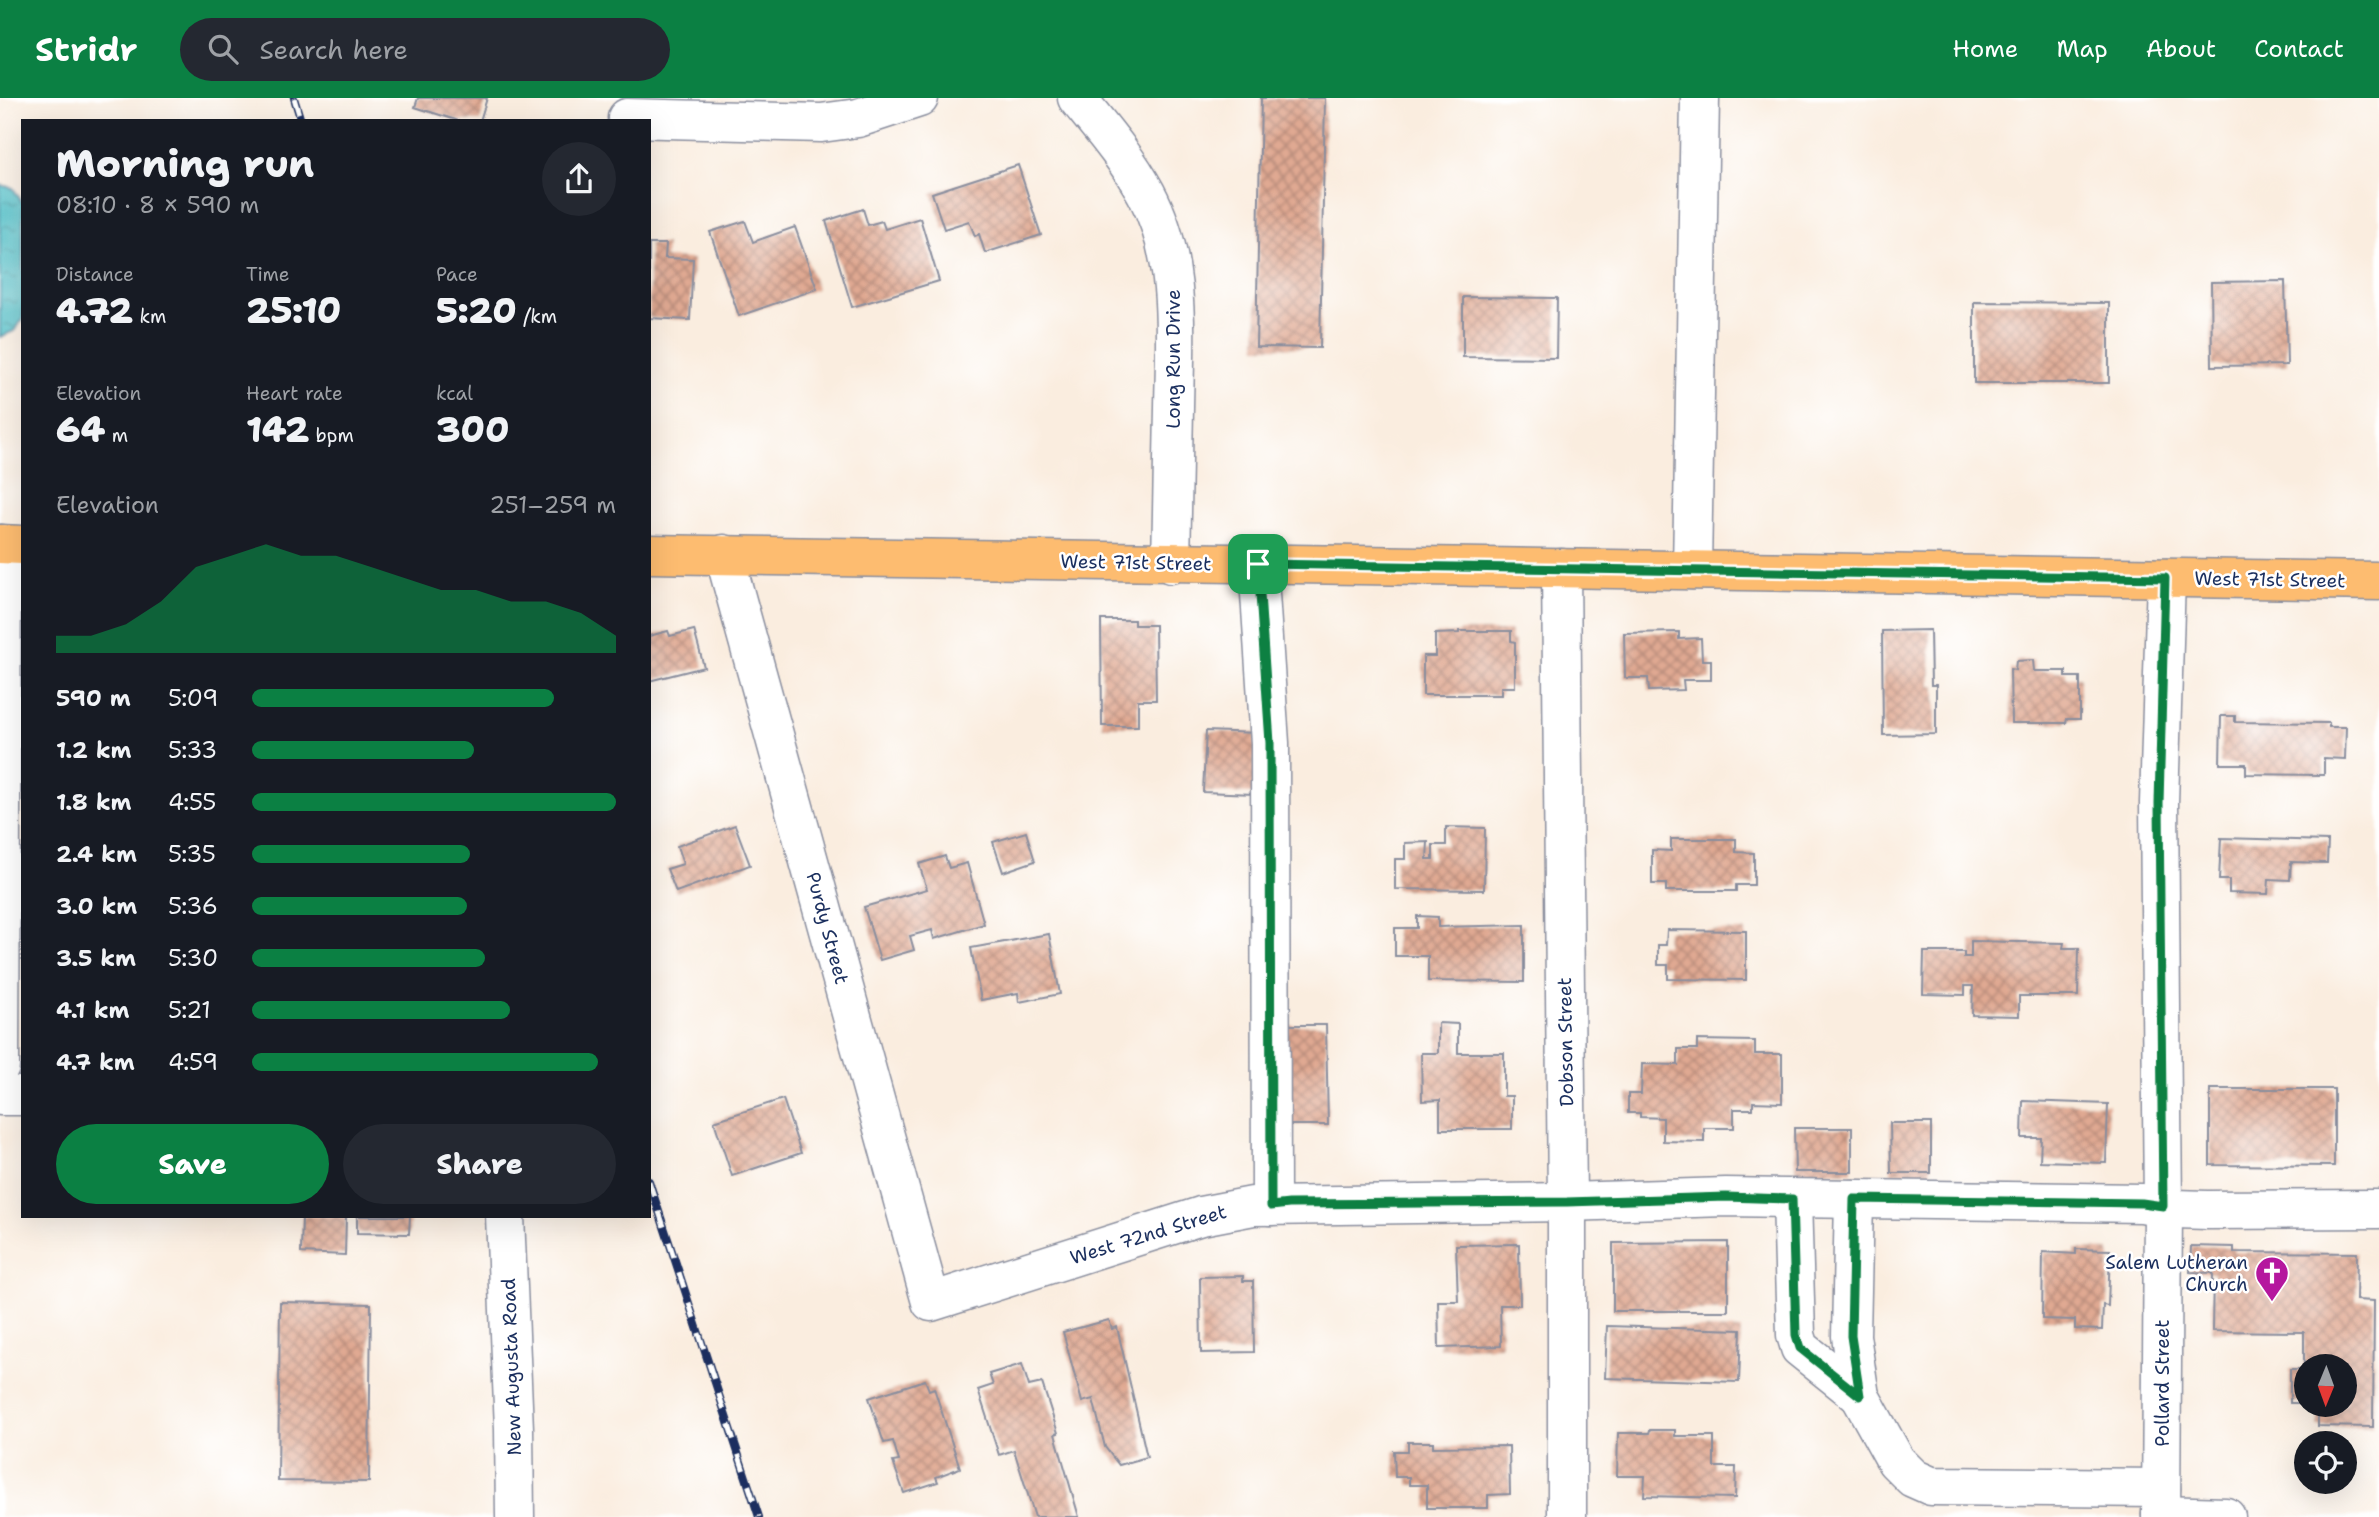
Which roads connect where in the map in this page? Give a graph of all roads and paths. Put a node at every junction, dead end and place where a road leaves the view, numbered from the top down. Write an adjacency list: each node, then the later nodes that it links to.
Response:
1 (919, 98): 4 (street)
2 (1077, 98): 8 (street, Long Run Drive)
3 (1700, 98): 11 (street)
4 (627, 118)
5 (8, 545): 14 (street)
6 (651, 554): 7 (main road, West 71st Street)
7 (724, 554): 8 (main road, West 71st Street); 24 (street, Purdy Street)
8 (1171, 564): 9 (main road, West 71st Street)
9 (1258, 564): 10 (main road, West 71st Street); 20 (street)
10 (1561, 568): 11 (main road, West 71st Street); 19 (street, Dobson Street)
11 (1692, 570): 12 (main road, West 71st Street)
12 (2165, 578): 13 (main road, West 71st Street); 21 (street, Pollard Street)
13 (2379, 581)
14 (0, 1067)
15 (0, 1096): 16 (street)
16 (21, 1096)
17 (1792, 1199): 18 (street, West 72nd Street); 19 (street, West 72nd Street); 25 (street)
18 (1854, 1199): 21 (street, West 72nd Street); 25 (street)
19 (1567, 1202): 20 (street, West 72nd Street); 28 (street, Dobson Street)
20 (1271, 1206): 24 (street, West 72nd Street)
21 (2163, 1206): 22 (street, West 72nd Street); 26 (street, Pollard Street)
22 (2379, 1209)
23 (505, 1218): 27 (street, New Augusta Road)
24 (931, 1302)
25 (1860, 1396): 26 (street)
26 (2161, 1507): 29 (street)
27 (515, 1517)
28 (1567, 1517)
29 (2226, 1517)

